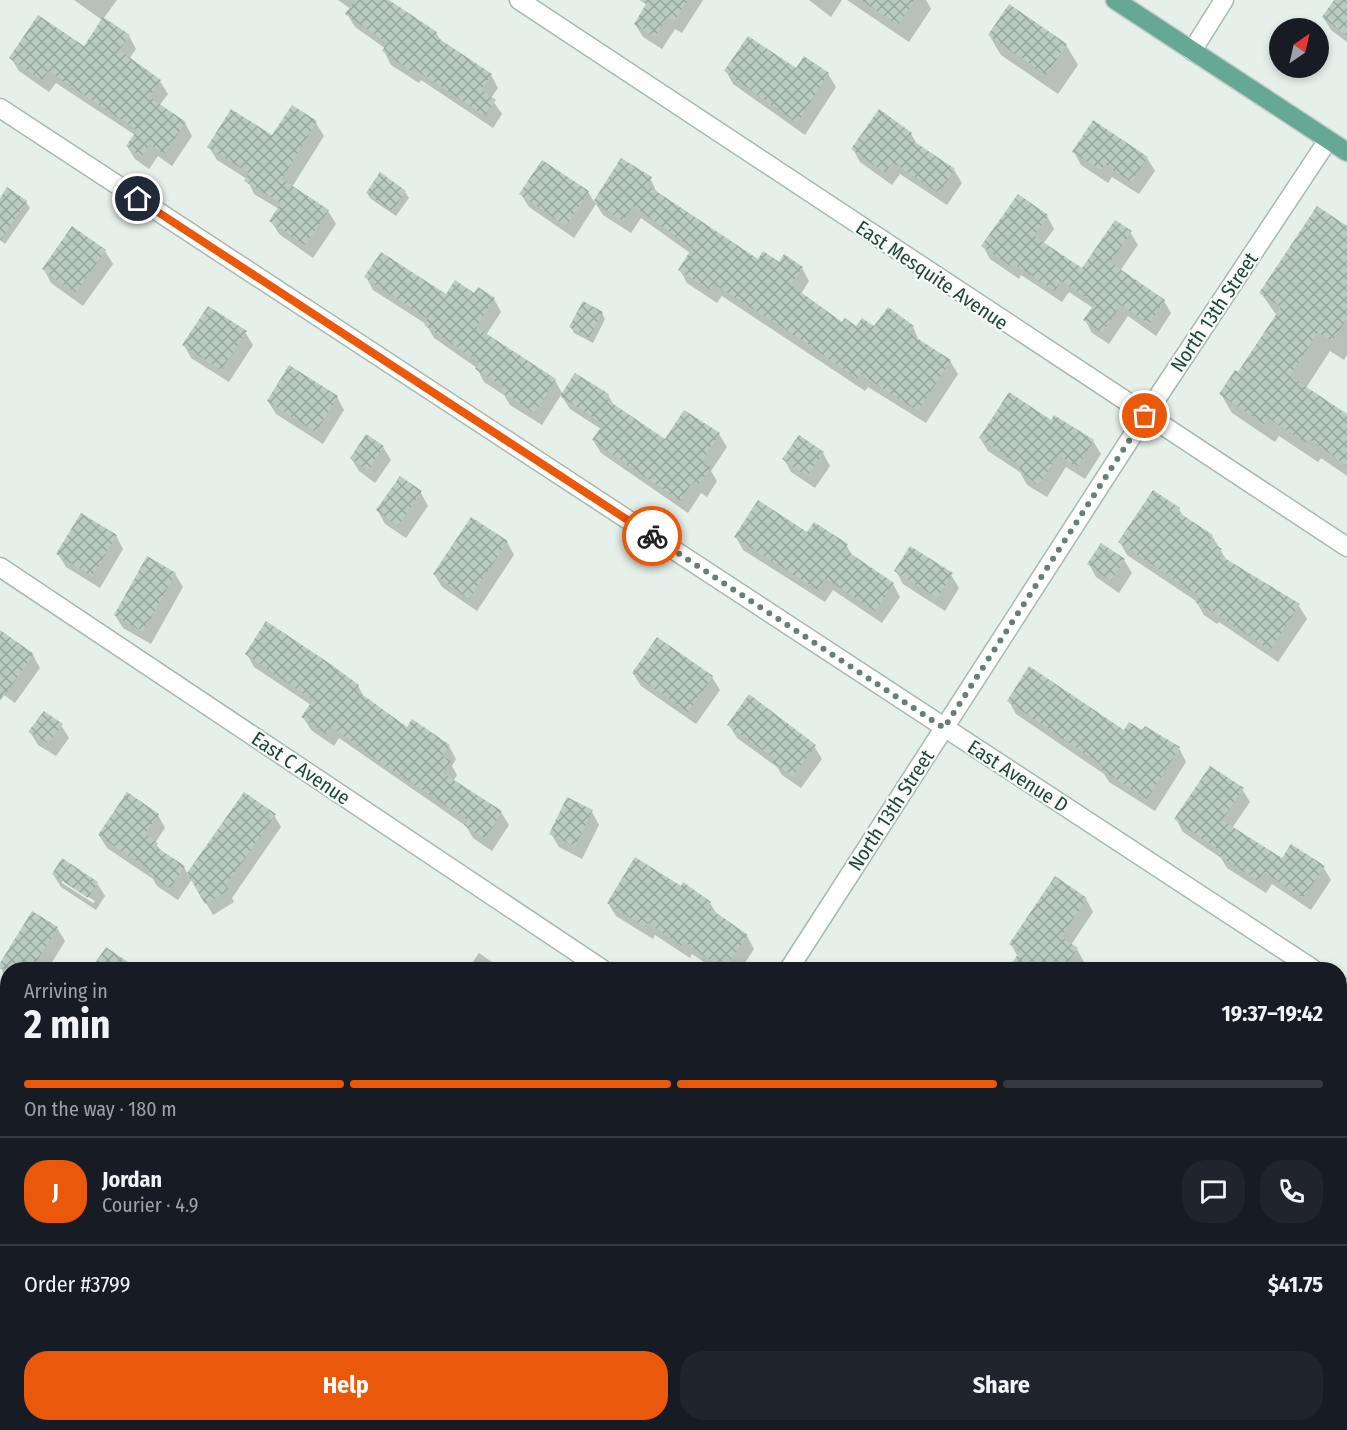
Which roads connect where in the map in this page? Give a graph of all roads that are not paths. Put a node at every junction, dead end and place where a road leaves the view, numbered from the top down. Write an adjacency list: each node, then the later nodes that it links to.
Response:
1 (519, 0): 8 (street, East Mesquite Avenue)
2 (1115, 0): 4 (main road)
3 (1224, 0): 4 (street)
4 (1192, 51): 6 (main road)
5 (0, 108): 11 (street, East Avenue D)
6 (1328, 140): 7 (main road); 8 (street, North 13th Street)
7 (1347, 152)
8 (1145, 416): 9 (street, East Mesquite Avenue); 11 (street, North 13th Street)
9 (1347, 547)
10 (0, 567): 12 (street, East C Avenue)
11 (944, 728): 13 (street, North 13th Street); 14 (street, East Avenue D)
12 (592, 962)
13 (794, 962)
14 (1302, 962)

